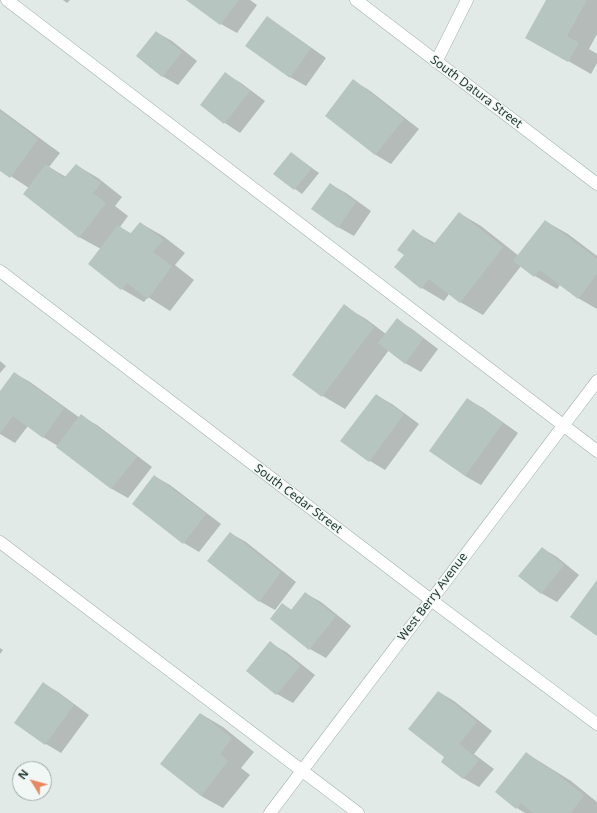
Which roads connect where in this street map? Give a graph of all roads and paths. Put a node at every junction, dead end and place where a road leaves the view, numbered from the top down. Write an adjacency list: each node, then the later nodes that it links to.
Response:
1 (7, 0): 8 (street)
2 (356, 0): 4 (street, South Datura Street)
3 (467, 0): 4 (street)
4 (436, 62): 5 (street, South Datura Street)
5 (597, 184)
6 (0, 271): 11 (street, South Cedar Street)
7 (597, 381): 8 (street, West Berry Avenue)
8 (564, 425): 9 (street); 11 (street, West Berry Avenue)
9 (597, 451)
10 (0, 542): 13 (street)
11 (431, 600): 12 (street, South Cedar Street); 13 (street, West Berry Avenue)
12 (597, 724)
13 (302, 770): 14 (street, West Berry Avenue); 15 (street)
14 (270, 813)
15 (358, 813)

